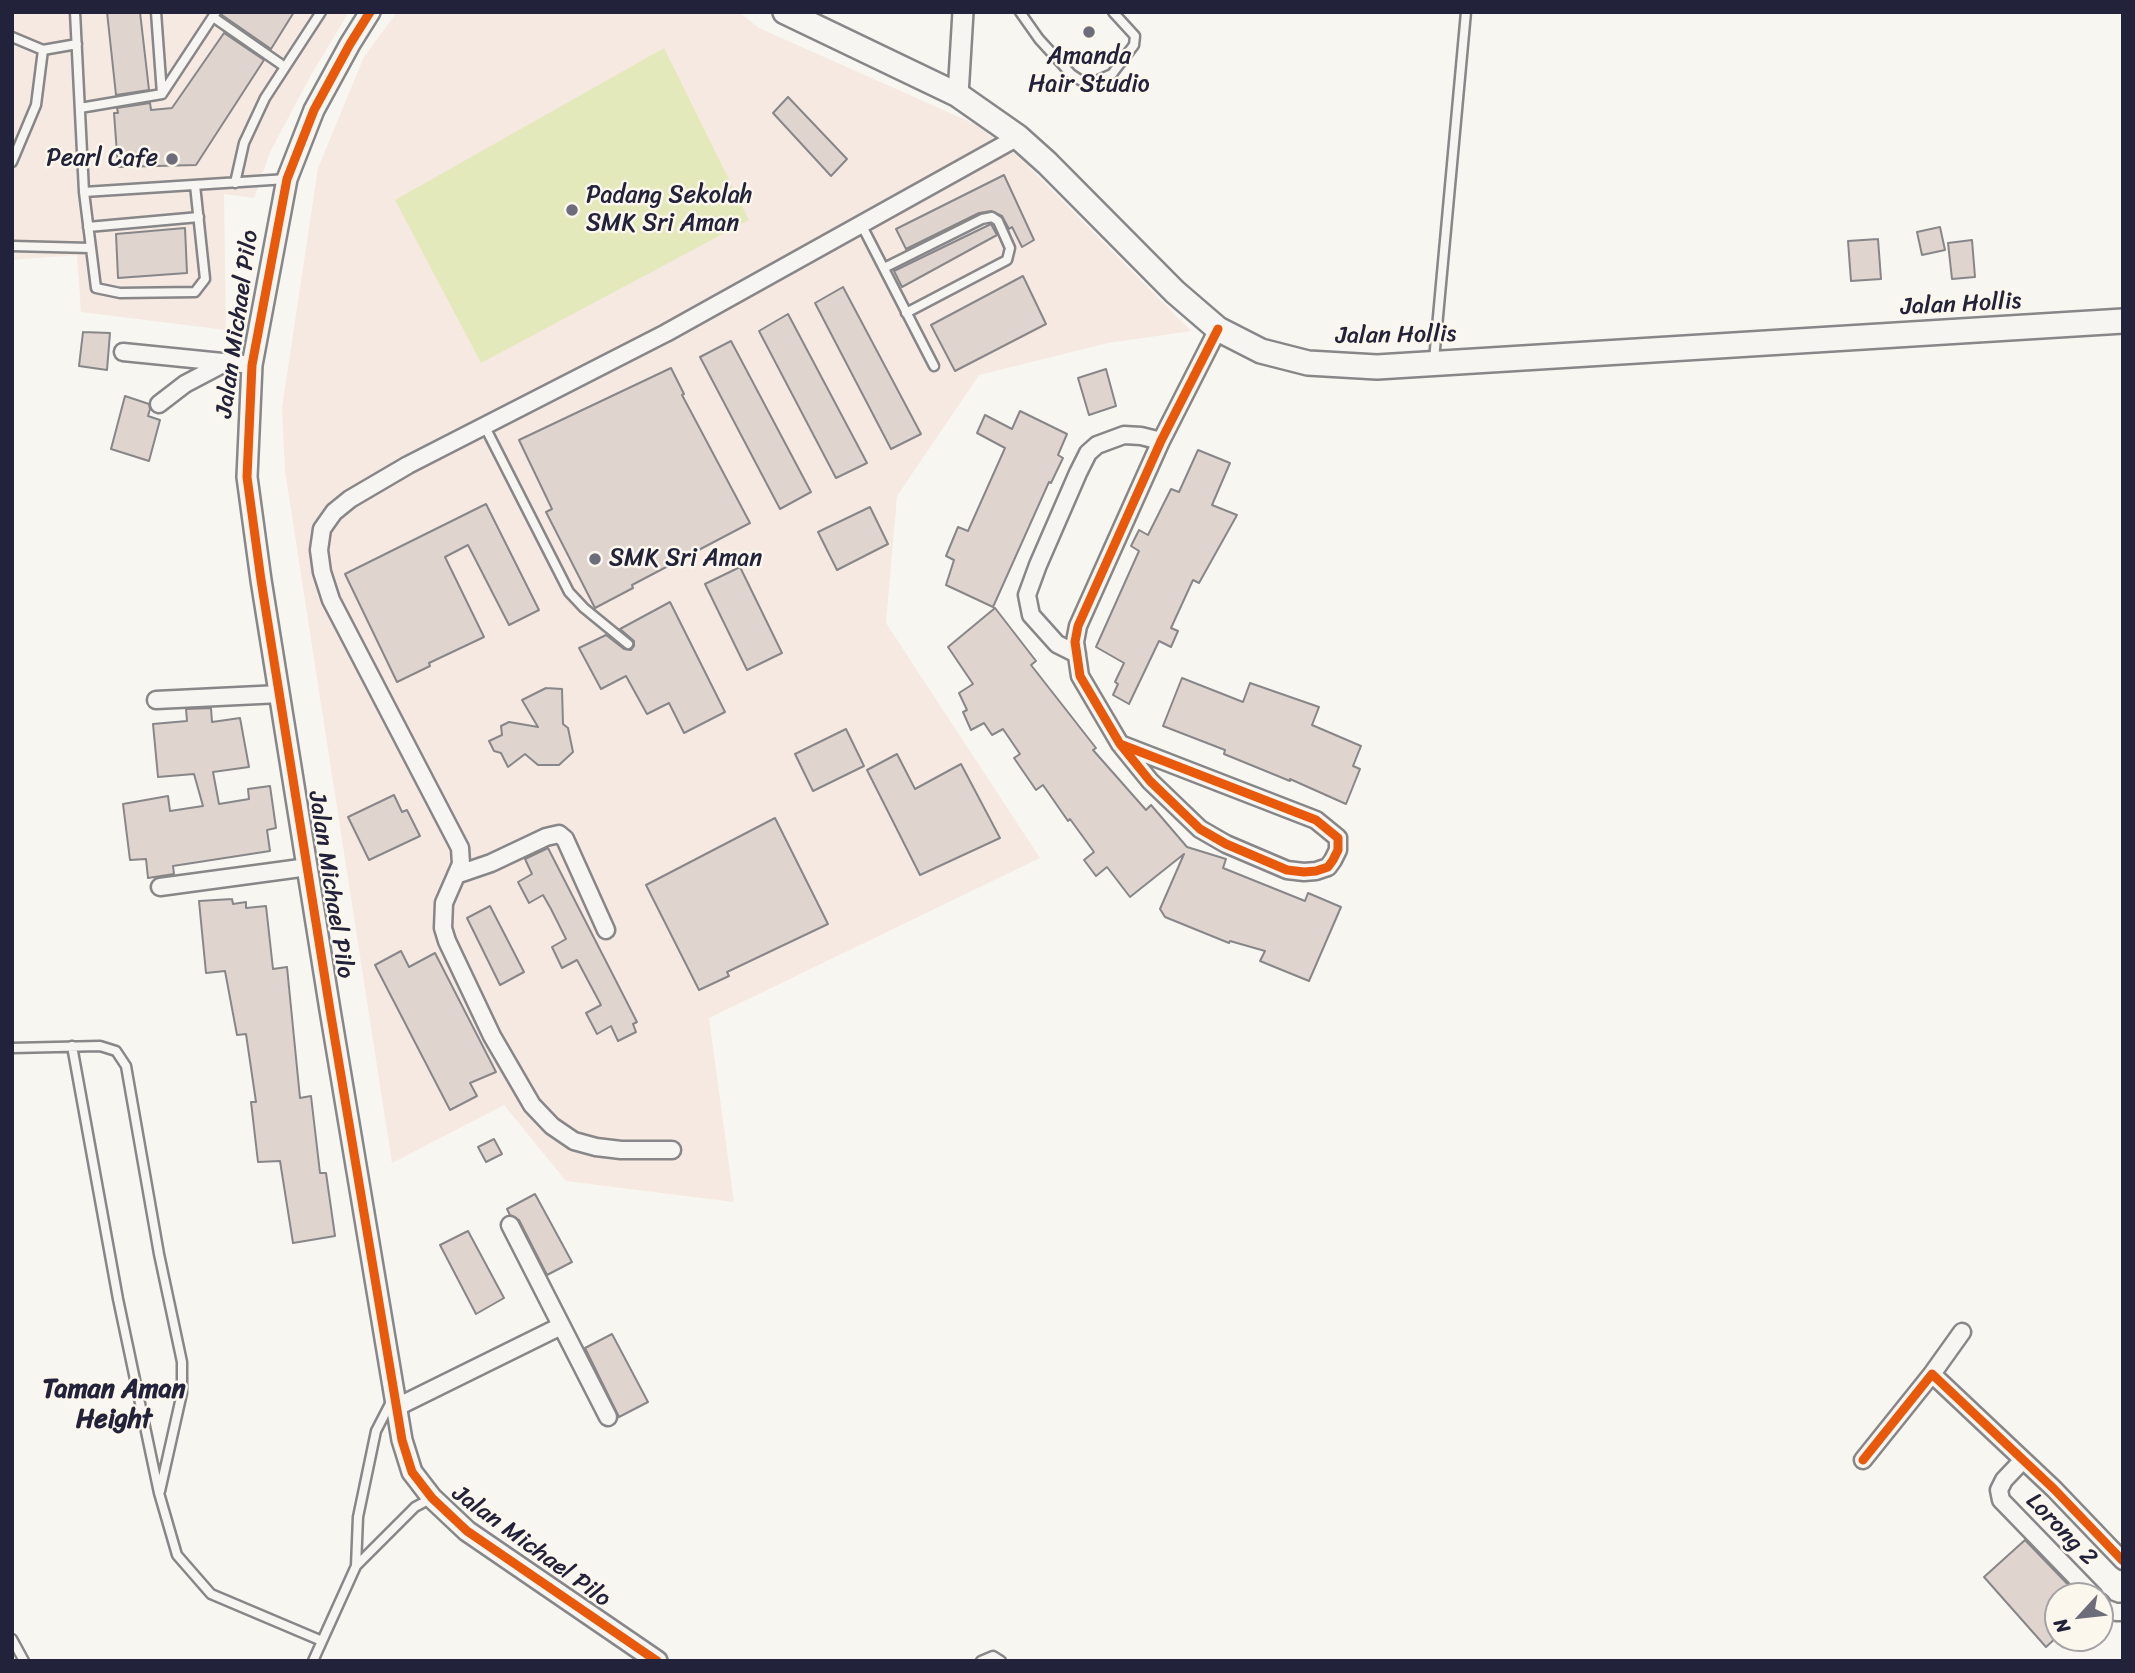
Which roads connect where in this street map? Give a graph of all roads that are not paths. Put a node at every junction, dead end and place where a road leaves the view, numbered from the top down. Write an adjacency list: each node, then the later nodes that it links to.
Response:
1 (75, 12): 12 (lane)
2 (156, 12): 15 (lane)
3 (321, 12): 14 (lane)
4 (370, 12): 20 (street, Jalan Michael Pilo)
5 (785, 12): 16 (main road, Jalan Hollis)
6 (963, 12): 16 (street)
7 (1020, 12): 8 (lane)
8 (1113, 12)
9 (1466, 12): 34 (lane)
10 (215, 15): 14 (lane); 15 (lane)
11 (12, 37): 13 (lane)
12 (77, 44): 13 (lane); 17 (lane)
13 (43, 50): 19 (lane)
14 (285, 67): 21 (lane)
15 (162, 94): 17 (lane)
16 (958, 95): 18 (main road, Jalan Hollis)
17 (80, 108): 23 (lane)
18 (1018, 137): 25 (street); 32 (main road, Jalan Hollis)
19 (12, 162)
20 (287, 179): 21 (lane); 36 (street, Jalan Michael Pilo)
21 (235, 183): 22 (lane)
22 (195, 185): 23 (lane); 24 (lane)
23 (84, 191): 26 (lane)
24 (198, 217): 26 (lane); 28 (lane)
25 (861, 224): 29 (lane); 39 (street)
26 (88, 227): 28 (lane)
27 (12, 246): 28 (lane)
28 (90, 248)
29 (884, 268): 30 (lane); 30 (lane)
30 (906, 313): 37 (lane)
31 (2123, 321): 34 (main road, Jalan Hollis)
32 (1218, 329): 34 (main road, Jalan Hollis); 40 (street)
33 (123, 352): 35 (street)
34 (1434, 363)
35 (223, 364): 36 (street); 38 (street)
36 (252, 365): 43 (street, Jalan Michael Pilo)
37 (934, 366)
38 (159, 404)
39 (484, 425): 41 (lane); 47 (street)
40 (1161, 441): 42 (street); 42 (street)
41 (628, 644)
42 (1077, 654): 45 (street)
43 (280, 694): 44 (street); 46 (street, Jalan Michael Pilo)
44 (156, 700)
45 (1121, 744): 45 (street)
46 (308, 867): 48 (street); 57 (street, Jalan Michael Pilo)
47 (456, 875): 49 (street); 52 (street)
48 (160, 887)
49 (606, 930)
50 (72, 1046): 51 (lane); 61 (lane); 61 (lane)
51 (12, 1048)
52 (673, 1150)
53 (510, 1225): 54 (street)
54 (561, 1326): 57 (street); 58 (street)
55 (1962, 1332): 56 (street)
56 (1932, 1374): 59 (street); 60 (street)
57 (396, 1401): 62 (street, Jalan Michael Pilo); 64 (lane)
58 (608, 1417)
59 (1863, 1460)
60 (2023, 1460): 63 (street); 65 (street, Lorong 2)
61 (159, 1493): 67 (lane)
62 (432, 1498): 64 (lane); 70 (street, Jalan Michael Pilo)
63 (2123, 1561)
64 (356, 1566): 67 (lane)
65 (2080, 1582)
66 (12, 1639): 68 (lane)
67 (322, 1641): 69 (lane)
68 (24, 1661)
69 (313, 1661)
70 (657, 1661)
71 (981, 1661): 72 (lane)
72 (1001, 1661)

